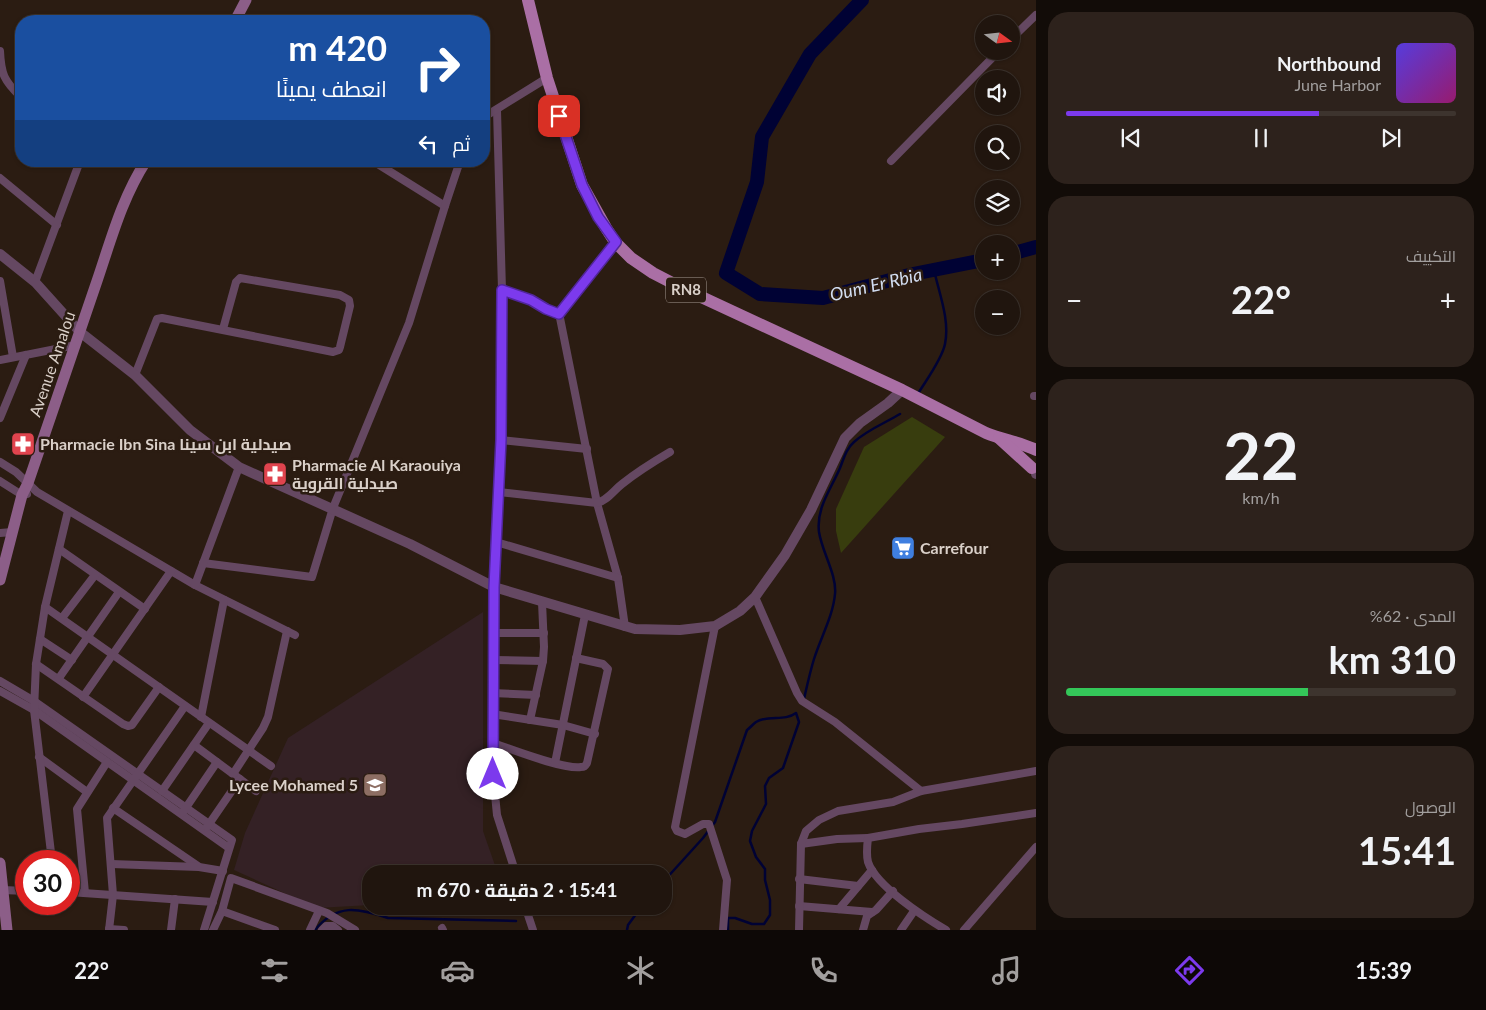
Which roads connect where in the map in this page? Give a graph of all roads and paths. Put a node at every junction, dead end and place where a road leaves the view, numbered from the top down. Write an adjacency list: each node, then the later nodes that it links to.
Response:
1 (246, 0): 3 (main road)
2 (528, 0): 9 (main road, RN8)
3 (238, 15)
4 (1036, 15): 5 (street)
5 (1020, 30)
6 (0, 51): 8 (street)
7 (990, 60): 13 (street)
8 (0, 71): 10 (street)
9 (547, 78): 11 (street); 21 (main road, RN8)
10 (15, 90)
11 (497, 110): 12 (street); 25 (street)
12 (490, 114)
13 (891, 161)
14 (78, 167): 20 (street)
15 (142, 167): 28 (main road, Avenue Amalou)
16 (383, 167): 19 (street)
17 (458, 167): 19 (street)
18 (0, 178): 20 (street)
19 (445, 206): 51 (street)
20 (56, 225): 24 (street)
21 (616, 242): 26 (street); 34 (main road, RN8)
22 (0, 254): 24 (street)
23 (0, 281): 31 (street)
24 (35, 282): 28 (street)
25 (502, 290): 26 (street); 37 (street)
26 (559, 314): 38 (street)
27 (223, 329): 27 (street); 33 (street)
28 (80, 332): 29 (main road, Avenue Amalou); 33 (street)
29 (76, 345): 30 (street); 46 (main road, Avenue Amalou)
30 (26, 355): 31 (street); 35 (street)
31 (13, 357): 32 (street)
32 (0, 360)
33 (135, 375): 43 (street)
34 (902, 390): 36 (main road, RN8); 65 (street)
35 (0, 418)
36 (999, 438): 39 (main road, RN8); 44 (main road, RN8)
37 (501, 440): 38 (street); 48 (street)
38 (587, 450): 50 (street)
39 (1036, 450)
40 (670, 452): 50 (street)
41 (1036, 455): 44 (main road, RN8)
42 (0, 462): 46 (street)
43 (239, 467): 51 (street); 57 (street)
44 (1035, 472)
45 (0, 481): 49 (street)
46 (28, 483): 47 (street); 49 (main road, Avenue Amalou)
47 (37, 492): 49 (street); 52 (street)
48 (499, 492): 50 (street); 55 (street)
49 (22, 495): 53 (main road, Avenue Amalou)
50 (596, 503): 60 (street)
51 (332, 508): 57 (street); 63 (street)
52 (68, 511): 56 (street); 58 (street)
53 (12, 532): 54 (street); 61 (main road, Avenue Amalou)
54 (0, 533)
55 (496, 542): 60 (street); 63 (street)
56 (59, 549): 59 (street); 68 (street)
57 (203, 563): 62 (street)
58 (171, 571): 62 (street); 69 (street)
59 (95, 575): 64 (street); 71 (street)
60 (618, 578): 73 (street)
61 (0, 580)
62 (195, 585): 66 (street)
63 (494, 587): 67 (street); 76 (street)
64 (119, 592): 69 (street); 79 (street)
65 (755, 597): 72 (street); 115 (street)
66 (224, 600): 74 (street); 97 (street)
67 (542, 602): 70 (street); 75 (street)
68 (45, 608): 71 (street); 78 (street)
69 (145, 608): 80 (street)
70 (585, 615): 73 (street); 81 (street)
71 (62, 618): 79 (street)
72 (715, 626): 73 (street); 161 (street)
73 (624, 627)
74 (287, 631): 77 (street); 104 (street)
75 (544, 633): 76 (street); 84 (street)
76 (493, 634): 83 (street)
77 (295, 635)
78 (40, 638): 82 (street); 85 (street)
79 (88, 638): 80 (street); 82 (street)
80 (113, 654): 88 (street); 91 (street)
81 (576, 658): 100 (street); 101 (street)
82 (72, 660): 86 (street)
83 (493, 660): 84 (street); 90 (street)
84 (543, 661): 92 (street)
85 (36, 664): 86 (street); 93 (street)
86 (58, 678): 91 (street)
87 (0, 681): 93 (street)
88 (159, 687): 91 (street); 94 (street)
89 (0, 691): 95 (street)
90 (492, 693): 92 (street); 96 (street)
91 (83, 696)
92 (536, 696): 98 (street)
93 (34, 701): 95 (street); 112 (street)
94 (185, 706): 97 (street); 112 (street)
95 (34, 710): 105 (street); 106 (street)
96 (492, 714): 98 (street); 102 (street)
97 (201, 716): 99 (street)
98 (530, 720): 100 (street)
99 (209, 723): 103 (street); 104 (street)
100 (563, 725): 101 (street); 108 (street)
101 (595, 734): 108 (street)
102 (493, 743): 108 (street); 127 (street)
103 (194, 745): 107 (street); 113 (street)
104 (249, 750): 109 (street); 111 (street)
105 (39, 757): 116 (street); 124 (street)
106 (107, 762): 112 (street); 116 (street)
107 (217, 762): 111 (street); 118 (street)
108 (555, 764)
109 (271, 766)
110 (1036, 771): 115 (street)
111 (237, 776): 114 (street); 120 (street)
112 (136, 777): 113 (street); 117 (street); 118 (street)
113 (162, 791): 118 (street)
114 (256, 791)
115 (921, 791): 122 (street)
116 (87, 792): 137 (street)
117 (114, 808): 126 (street); 128 (street)
118 (183, 811): 120 (street)
119 (1036, 813): 121 (street)
120 (207, 828): 130 (street)
121 (868, 838): 122 (street); 129 (street)
122 (801, 844): 131 (street)
123 (1036, 847): 150 (street)
124 (51, 850)
125 (0, 863): 132 (main road)
126 (111, 864): 128 (street); 138 (street)
127 (513, 865)
128 (199, 867): 130 (street)
129 (872, 870): 133 (street); 135 (street)
130 (223, 871): 140 (street)
131 (799, 879): 133 (street); 141 (street)
132 (2, 886): 134 (street); 151 (main road)
133 (858, 886): 142 (street)
134 (15, 889)
135 (893, 891): 144 (street); 146 (street)
136 (80, 893): 137 (street)
137 (84, 893): 138 (street)
138 (113, 895): 139 (street); 152 (street)
139 (175, 899): 140 (street); 154 (street)
140 (213, 902): 155 (street)
141 (798, 906): 142 (street); 162 (street)
142 (839, 909): 146 (street)
143 (222, 911): 145 (street); 149 (street); 156 (street)
144 (914, 911): 164 (street); 165 (street)
145 (323, 912): 157 (street); 160 (street)
146 (872, 912): 163 (street)
147 (528, 915): 148 (street)
148 (532, 928)
149 (272, 929)
150 (965, 929): 166 (street)
151 (7, 930)
152 (109, 930): 153 (street)
153 (124, 930)
154 (171, 930)
155 (204, 930)
156 (213, 930)
157 (310, 930)
158 (322, 930): 159 (street)
159 (338, 930)
160 (355, 930)
161 (723, 930)
162 (799, 930)
163 (863, 930)
164 (901, 930)
165 (946, 930)
166 (974, 930)

